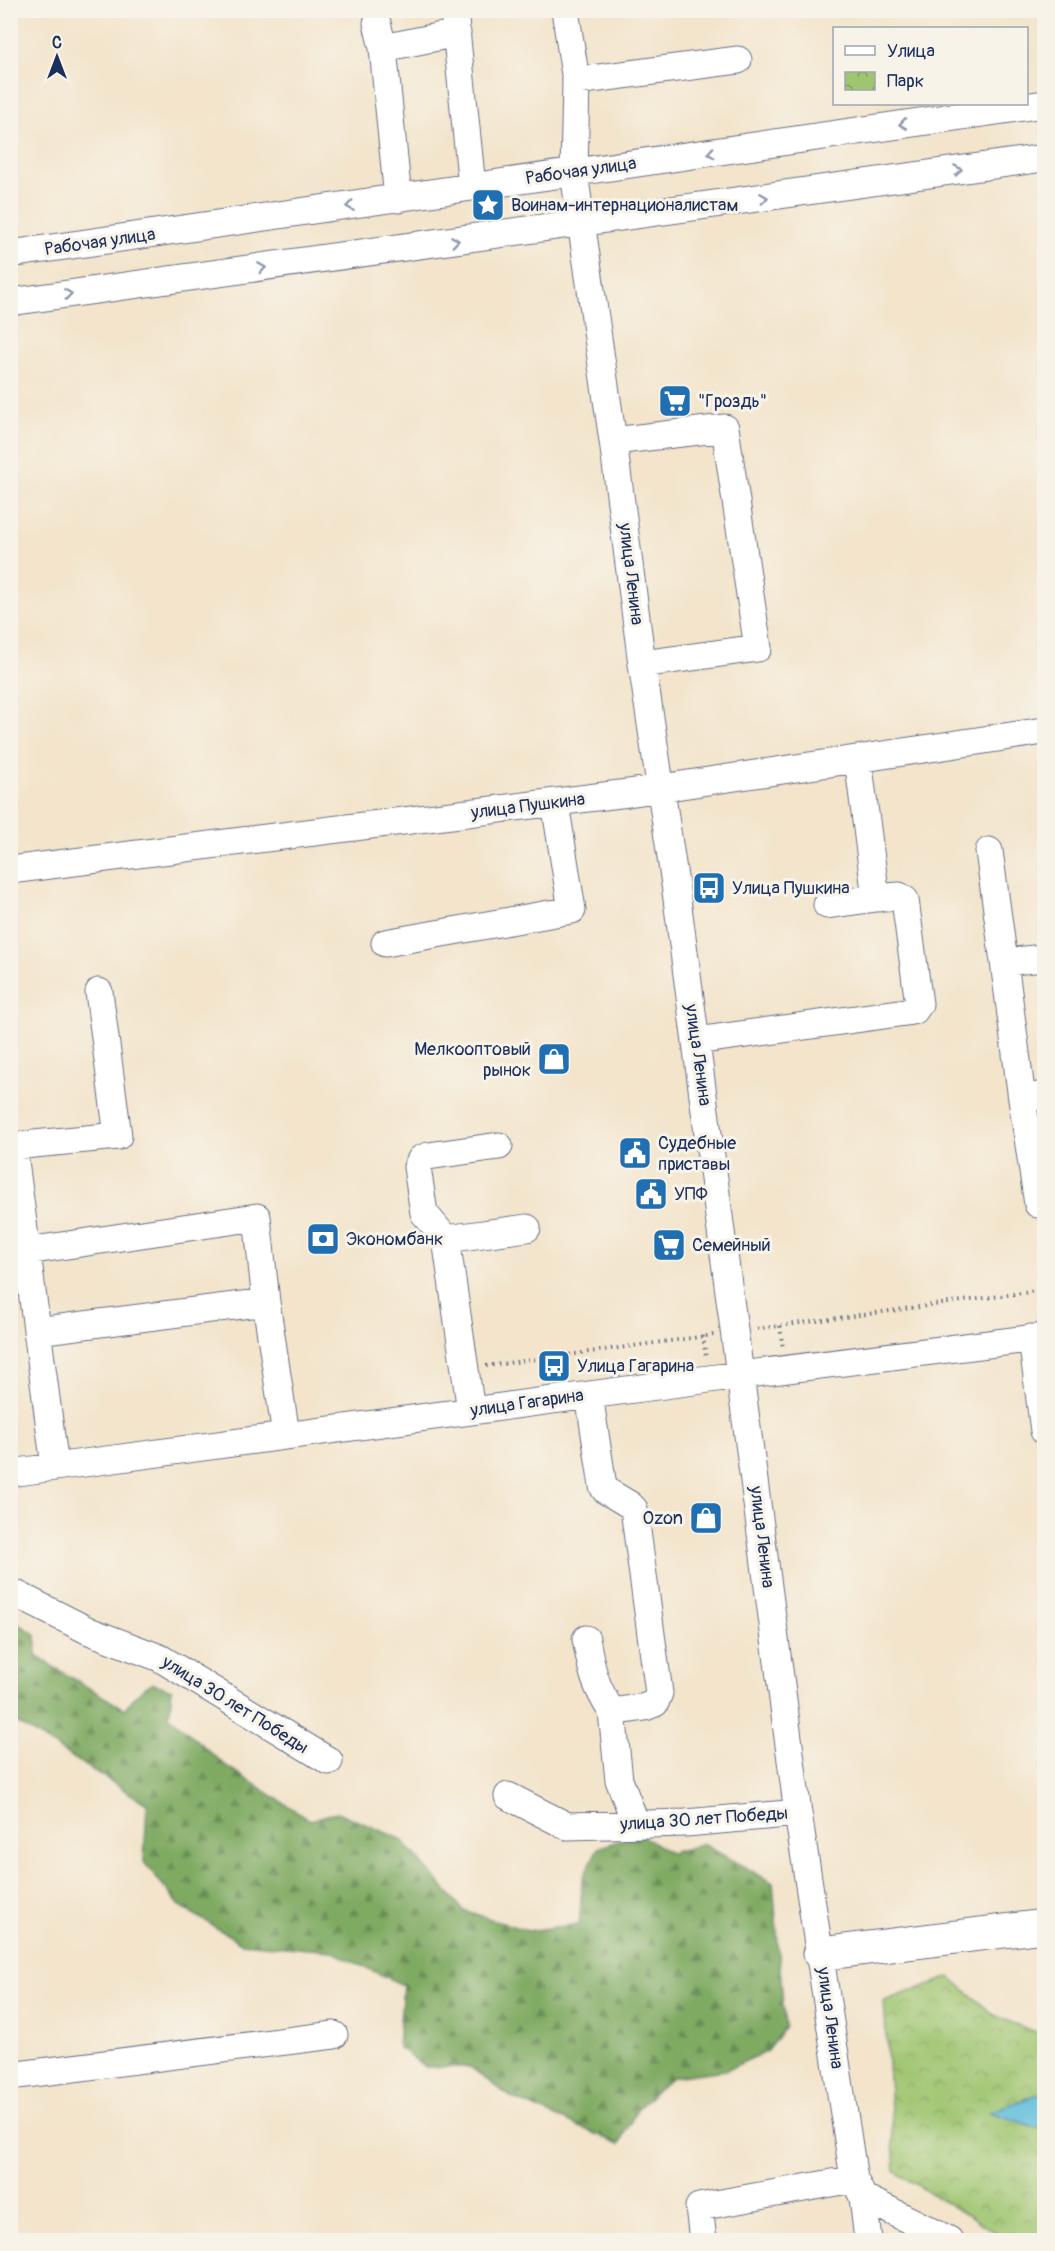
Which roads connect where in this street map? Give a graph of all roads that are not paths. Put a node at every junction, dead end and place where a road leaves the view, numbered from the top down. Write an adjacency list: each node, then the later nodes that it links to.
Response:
1 (565, 10): 4 (street, улица Ленина)
2 (455, 22): 8 (street); 9 (street)
3 (738, 60): 4 (street)
4 (576, 81): 7 (street, улица Ленина)
5 (1044, 104): 7 (street, Рабочая улица, one-way to 7)
6 (1044, 158): 10 (street, one-way to 6)
7 (574, 172): 8 (street, Рабочая улица); 10 (street, улица Ленина)
8 (472, 187): 9 (street, Рабочая улица)
9 (398, 199): 11 (street, Рабочая улица, one-way to 11)
10 (582, 224): 12 (street, one-way to 10); 13 (street, улица Ленина)
11 (10, 254)
12 (10, 302)
13 (613, 441): 14 (street, улица Ленина); 14 (street)
14 (642, 664): 17 (street, улица Ленина)
15 (1044, 731): 16 (street, улица Пушкина)
16 (858, 759): 17 (street, улица Пушкина); 21 (street)
17 (662, 789): 18 (street, улица Пушкина); 27 (street, улица Ленина)
18 (555, 802): 20 (street, улица Пушкина); 23 (street)
19 (989, 851): 25 (street)
20 (10, 870)
21 (876, 898): 22 (street); 27 (street)
22 (827, 905)
23 (385, 943)
24 (1044, 958): 25 (street)
25 (1004, 962): 28 (street)
26 (99, 992): 33 (street)
27 (696, 1041): 37 (street, улица Ленина)
28 (1033, 1097): 30 (street)
29 (499, 1146): 32 (street)
30 (1038, 1204)
31 (527, 1228): 32 (street)
32 (446, 1239): 39 (street)
33 (19, 1252): 34 (street); 35 (street)
34 (266, 1302): 35 (street); 41 (street)
35 (37, 1331): 42 (street)
36 (1038, 1338): 37 (street, улица Гагарина); 40 (street)
37 (741, 1375): 38 (street, улица Гагарина); 49 (street, улица Ленина)
38 (589, 1395): 39 (street, улица Гагарина); 46 (street)
39 (471, 1411): 41 (street, улица Гагарина)
40 (1044, 1431)
41 (286, 1435): 42 (street, улица Гагарина)
42 (55, 1467): 43 (street, улица Гагарина)
43 (10, 1473)
44 (10, 1591): 47 (street, улица 30 лет Победы)
45 (586, 1639): 46 (street)
46 (612, 1712): 50 (street)
47 (329, 1761)
48 (508, 1796): 50 (street, улица 30 лет Победы)
49 (798, 1813): 50 (street, улица 30 лет Победы); 52 (street, улица Ленина)
50 (636, 1824)
51 (1044, 1926): 52 (main road)
52 (820, 1954): 55 (street, улица Ленина)
53 (334, 2035): 54 (street)
54 (10, 2076)
55 (859, 2188): 56 (street); 57 (street, улица Ленина); 58 (street)
56 (703, 2241)
57 (868, 2241)
58 (949, 2241)

